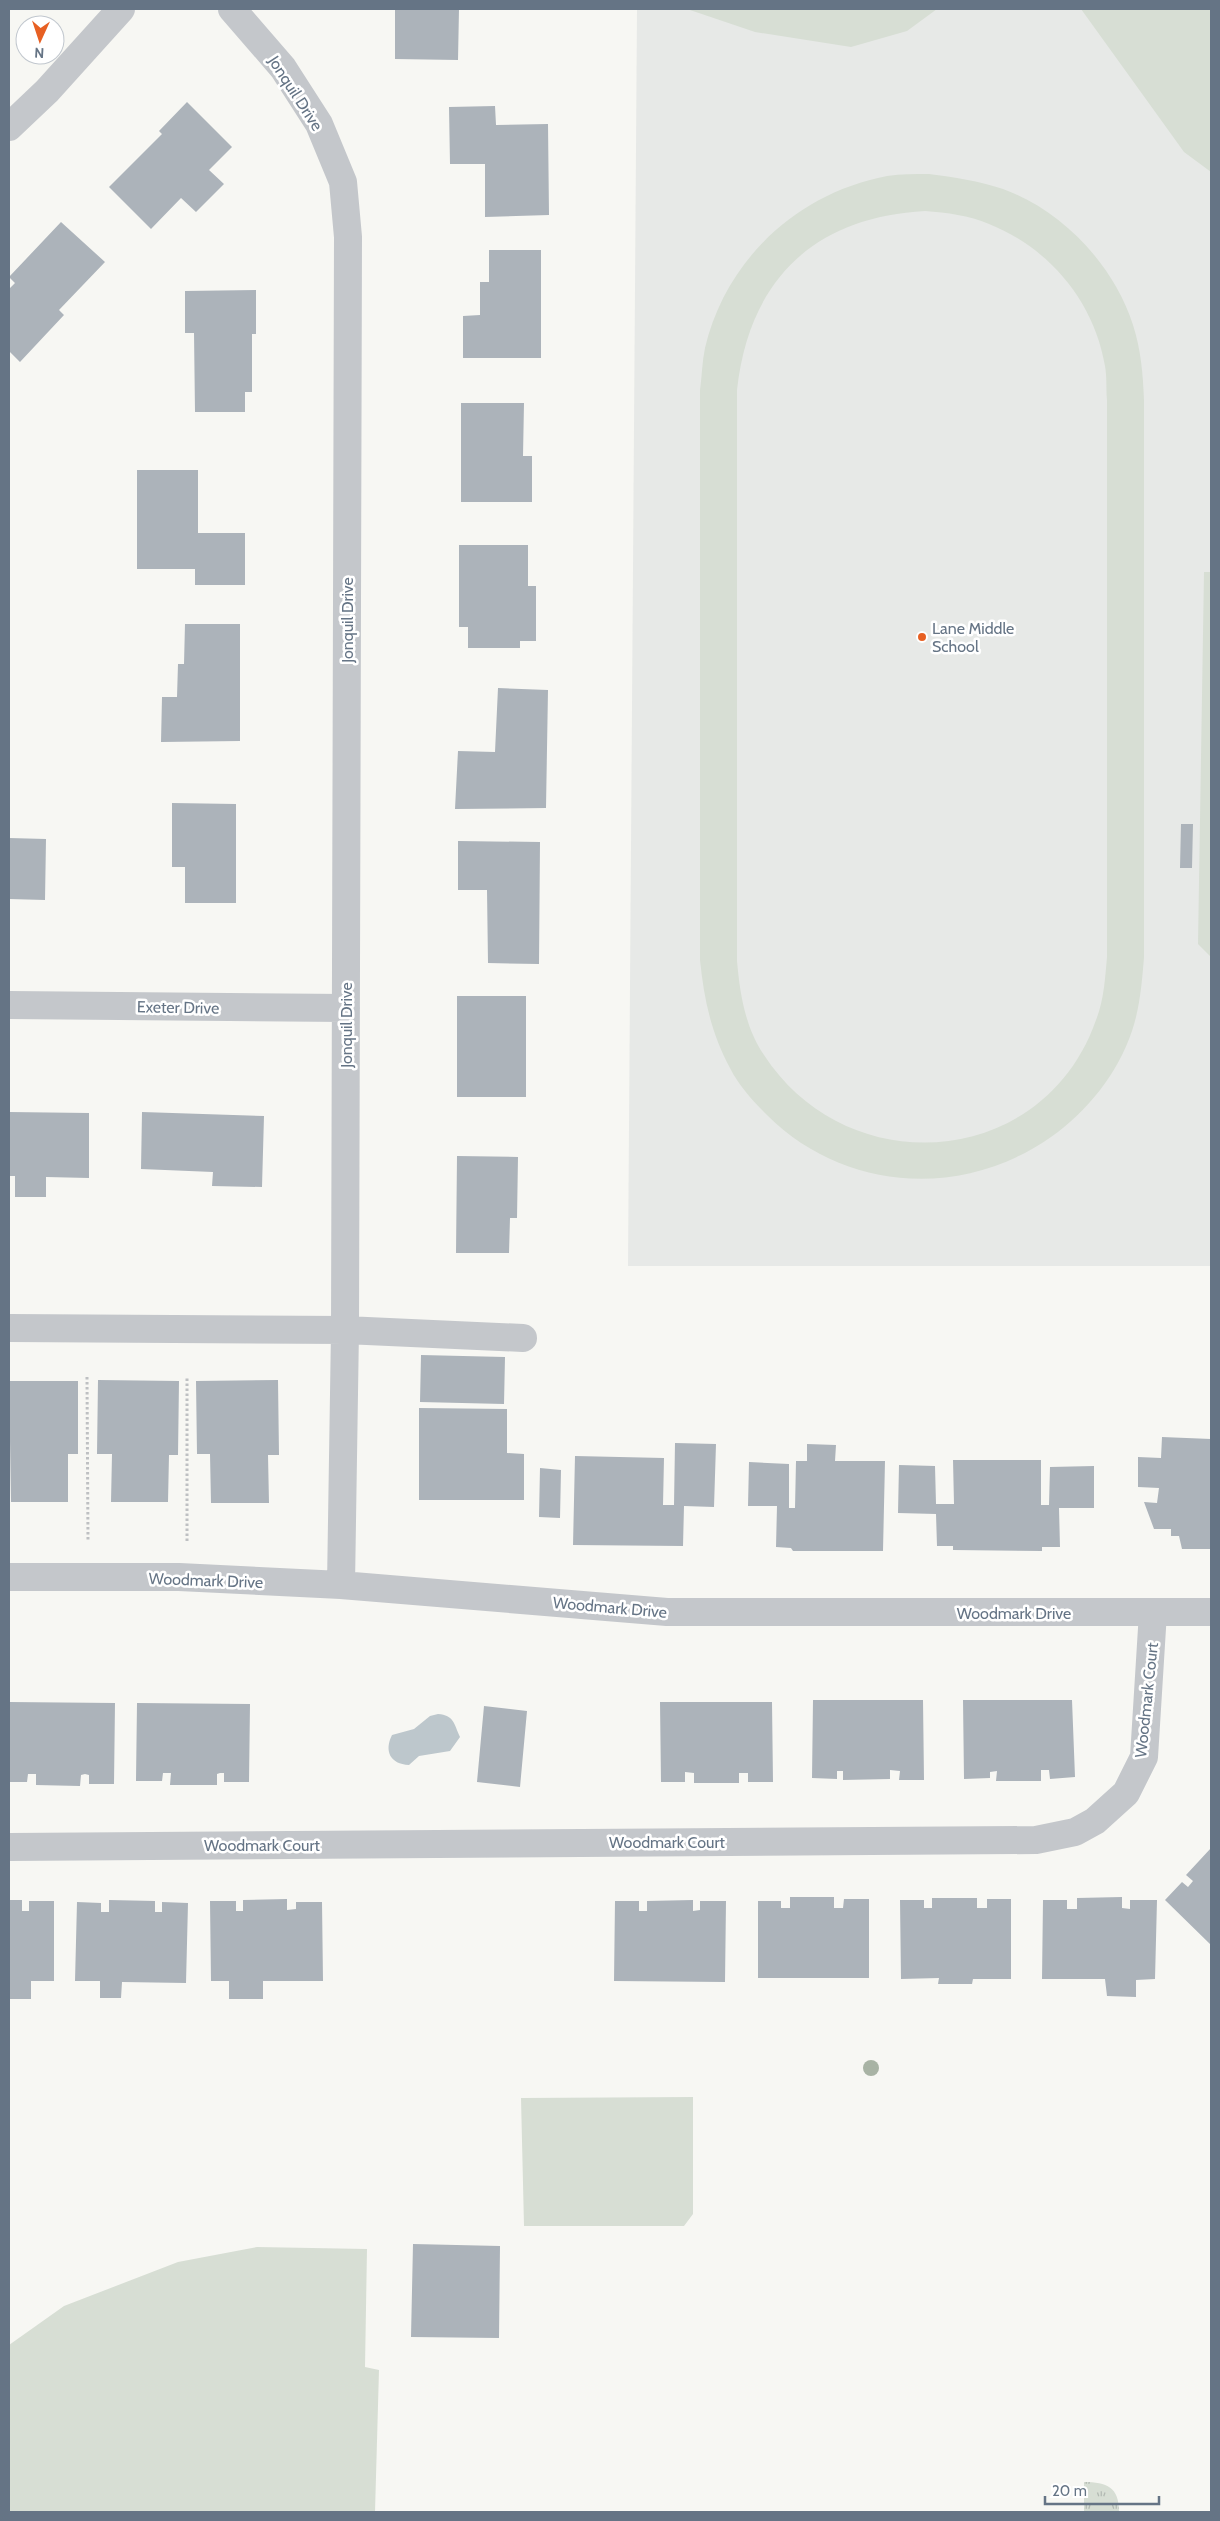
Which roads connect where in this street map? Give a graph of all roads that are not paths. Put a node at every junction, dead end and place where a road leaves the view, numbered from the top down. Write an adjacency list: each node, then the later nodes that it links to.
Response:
1 (121, 9): 3 (street)
2 (232, 9): 5 (street, Jonquil Drive)
3 (9, 127)
4 (9, 1005): 5 (street, Exeter Drive)
5 (346, 1008): 7 (street, Jonquil Drive)
6 (9, 1328): 7 (street)
7 (345, 1330): 8 (street); 10 (street, Jonquil Drive)
8 (523, 1338)
9 (9, 1577): 10 (street, Woodmark Drive)
10 (340, 1585): 11 (street, Woodmark Drive)
11 (1154, 1612): 12 (street, Woodmark Drive); 13 (street, Woodmark Court)
12 (1211, 1612)
13 (9, 1847)

